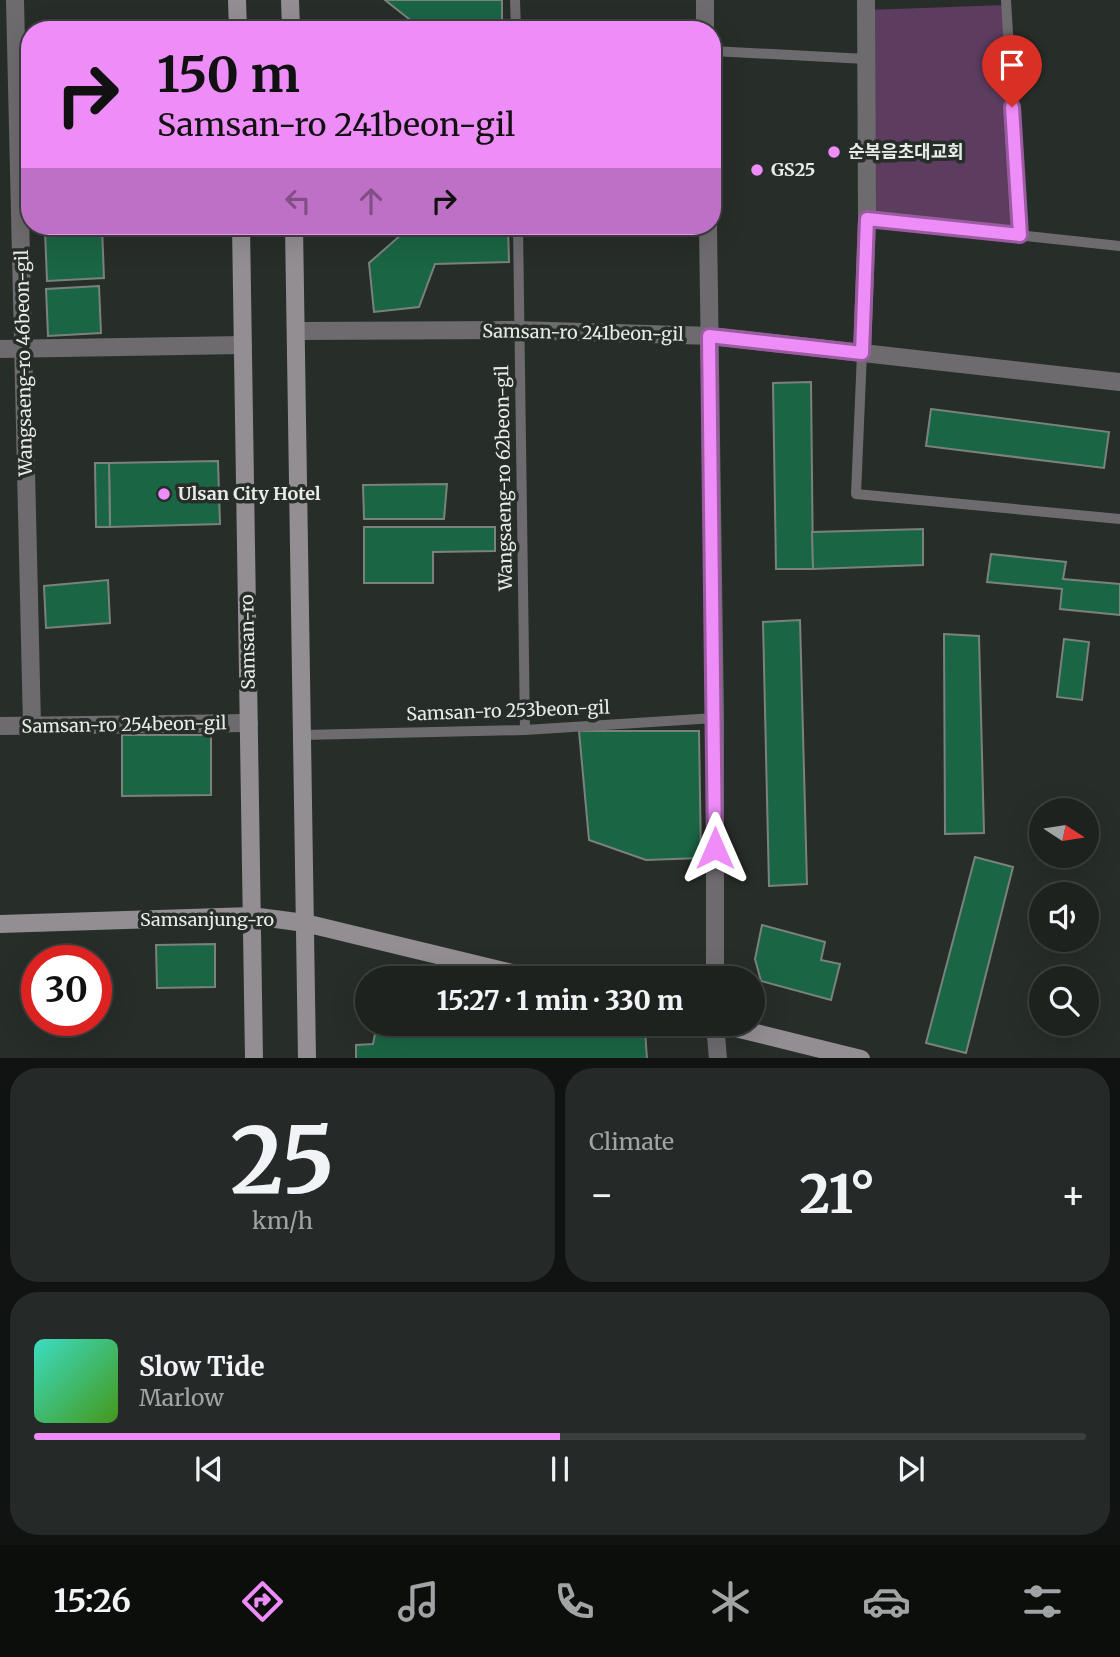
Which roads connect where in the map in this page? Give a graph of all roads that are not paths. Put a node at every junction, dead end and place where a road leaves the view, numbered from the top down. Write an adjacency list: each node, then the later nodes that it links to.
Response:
1 (15, 0): 15 (street, Wangsaeng-ro 46beon-gil)
2 (237, 0): 8 (main road)
3 (290, 0): 9 (main road)
4 (516, 0): 10 (lane)
5 (705, 0): 11 (street)
6 (866, 0): 13 (street)
7 (1006, 0): 21 (lane)
8 (238, 21)
9 (291, 21)
10 (516, 21)
11 (705, 21)
12 (721, 51): 13 (lane)
13 (866, 59): 14 (street)
14 (867, 219): 21 (lane); 29 (street)
15 (21, 233)
16 (21, 235): 28 (street, Wangsaeng-ro 46beon-gil)
17 (241, 235): 26 (main road, Samsan-ro)
18 (294, 235): 24 (main road)
19 (518, 235): 23 (lane, Wangsaeng-ro 62beon-gil)
20 (708, 235): 25 (street)
21 (1020, 235): 22 (lane)
22 (1120, 246)
23 (519, 330): 24 (street, Samsan-ro 241beon-gil); 25 (street, Samsan-ro 241beon-gil); 36 (lane, Wangsaeng-ro 62beon-gil)
24 (296, 331): 37 (main road)
25 (709, 336): 29 (street, Samsan-ro 241beon-gil); 32 (street)
26 (243, 345): 28 (street); 33 (main road, Samsan-ro)
27 (0, 349): 28 (street)
28 (24, 349): 35 (street, Wangsaeng-ro 46beon-gil)
29 (862, 353): 30 (street, Samsan-ro 241beon-gil); 31 (lane)
30 (1120, 382)
31 (1120, 519)
32 (715, 718): 36 (lane, Samsan-ro 253beon-gil); 42 (street)
33 (249, 723): 35 (street, Samsan-ro 254beon-gil); 38 (main road, Samsan-ro)
34 (0, 726): 35 (street, Samsan-ro 254beon-gil)
35 (32, 726)
36 (525, 730): 37 (lane, Samsan-ro 253beon-gil)
37 (303, 735): 39 (main road)
38 (252, 916): 39 (main road, Samsanjung-ro); 40 (main road, Samsanjung-ro); 45 (main road, Samsan-ro)
39 (305, 923): 41 (main road, Samsanjung-ro); 46 (main road)
40 (0, 924)
41 (483, 966)
42 (715, 966)
43 (717, 1036): 47 (street)
44 (765, 1036): 48 (main road)
45 (254, 1058)
46 (307, 1058)
47 (718, 1058)
48 (857, 1058)

